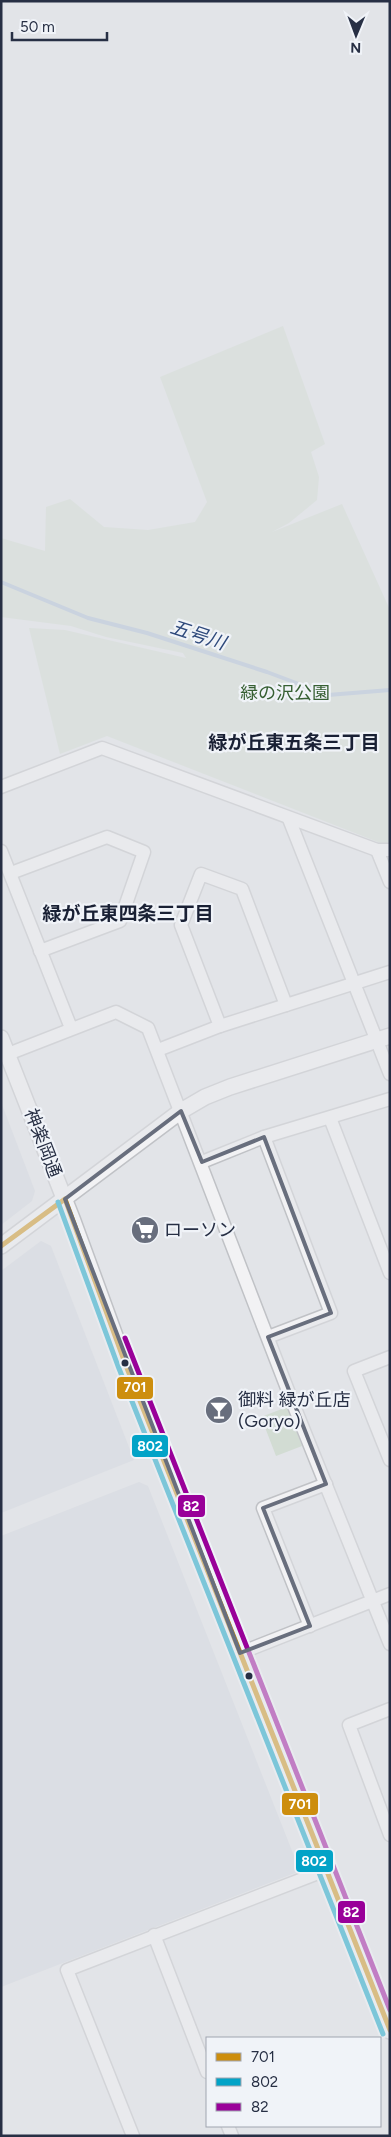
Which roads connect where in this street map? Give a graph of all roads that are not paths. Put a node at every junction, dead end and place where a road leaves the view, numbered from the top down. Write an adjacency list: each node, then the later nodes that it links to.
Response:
1 (1, 787): 2 (street)
2 (289, 819): 3 (street); 9 (street)
3 (384, 850): 6 (street)
4 (1, 851): 5 (street)
5 (10, 873): 7 (street); 7 (street)
6 (390, 882)
7 (40, 951): 12 (street)
8 (390, 972): 9 (street)
9 (354, 984): 10 (street); 14 (street)
10 (286, 1005): 11 (street); 11 (street)
11 (220, 1026): 15 (street)
12 (71, 1028): 15 (street); 16 (street)
13 (1, 1038): 16 (street, 神楽岡通)
14 (383, 1039): 17 (street); 19 (street)
15 (158, 1050): 19 (street)
16 (8, 1054): 23 (street, 神楽岡通)
17 (390, 1074)
18 (390, 1099): 20 (street)
19 (181, 1111): 22 (street); 23 (street)
20 (330, 1118): 21 (street); 25 (street)
21 (264, 1137): 22 (street); 26 (street)
22 (202, 1162): 26 (street)
23 (64, 1199): 24 (street); 34 (street, 神楽岡通)
24 (1, 1246)
25 (390, 1273)
26 (268, 1337): 29 (street)
27 (390, 1357): 28 (street)
28 (390, 1460)
29 (326, 1484): 31 (street); 32 (street)
30 (390, 1594): 31 (street)
31 (372, 1601): 32 (street); 33 (street)
32 (310, 1626): 34 (street)
33 (390, 1644)
34 (240, 1653): 37 (street, 神楽岡通)
35 (390, 1709): 36 (street)
36 (390, 1835)
37 (326, 1870): 38 (street); 39 (street, 神楽岡通)
38 (154, 1936): 40 (street); 41 (street)
39 (390, 2031)
40 (206, 2069)
41 (133, 2136)

